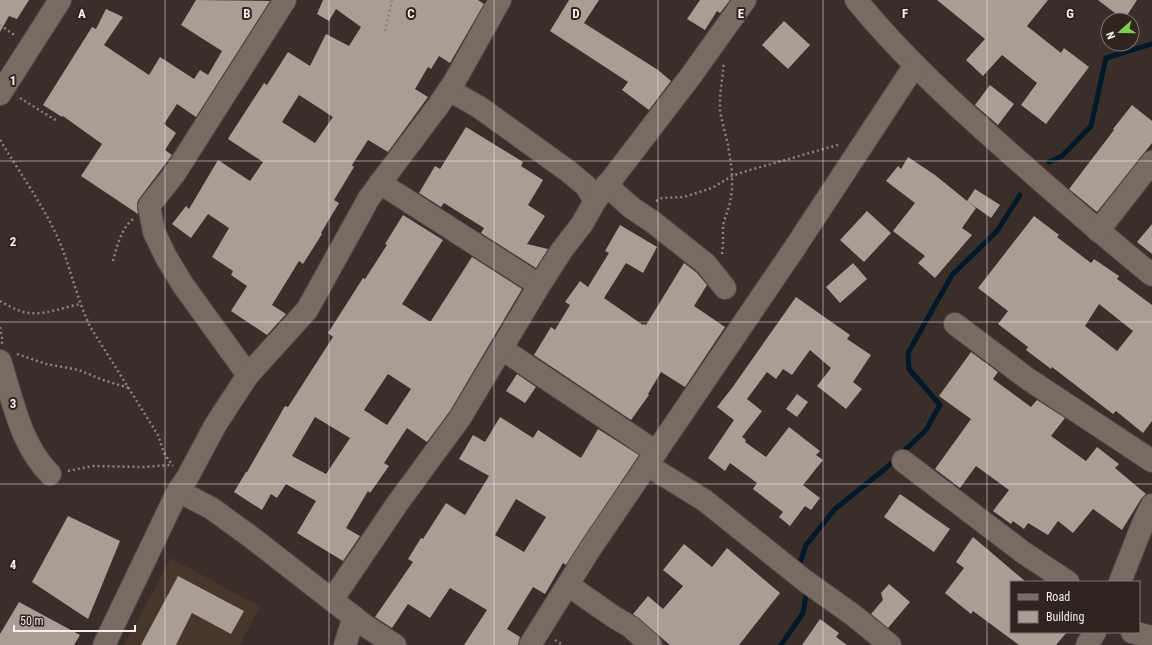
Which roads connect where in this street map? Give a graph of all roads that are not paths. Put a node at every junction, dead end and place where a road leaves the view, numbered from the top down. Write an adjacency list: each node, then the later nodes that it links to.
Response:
1 (60, 0): 8 (street)
2 (285, 0): 19 (street)
3 (500, 0): 7 (street)
4 (745, 0): 11 (street)
5 (856, 0): 6 (street)
6 (915, 65): 12 (street); 20 (street)
7 (449, 90): 10 (street); 11 (street)
8 (2, 91)
9 (1152, 162): 12 (street)
10 (380, 183): 15 (street); 19 (street)
11 (601, 193): 14 (street); 15 (street)
12 (1098, 230): 13 (street)
13 (1152, 275)
14 (722, 284)
15 (540, 285): 17 (street)
16 (955, 324): 22 (street)
17 (502, 349): 20 (street); 29 (street)
18 (8, 357): 23 (street)
19 (248, 374): 24 (street)
20 (651, 458): 28 (street); 39 (street)
21 (903, 461): 26 (street)
22 (1152, 461)
23 (50, 474)
24 (179, 478): 29 (street); 34 (street)
25 (1152, 505): 27 (street)
26 (1067, 581)
27 (1120, 581)
28 (568, 585): 37 (street); 38 (street)
29 (332, 600): 30 (street)
30 (354, 617): 35 (street); 36 (street)
31 (1094, 633): 40 (street)
32 (1136, 633): 33 (street)
33 (1152, 637)
34 (104, 645)
35 (345, 645)
36 (395, 645)
37 (530, 645)
38 (650, 645)
39 (890, 645)
40 (1087, 645)

